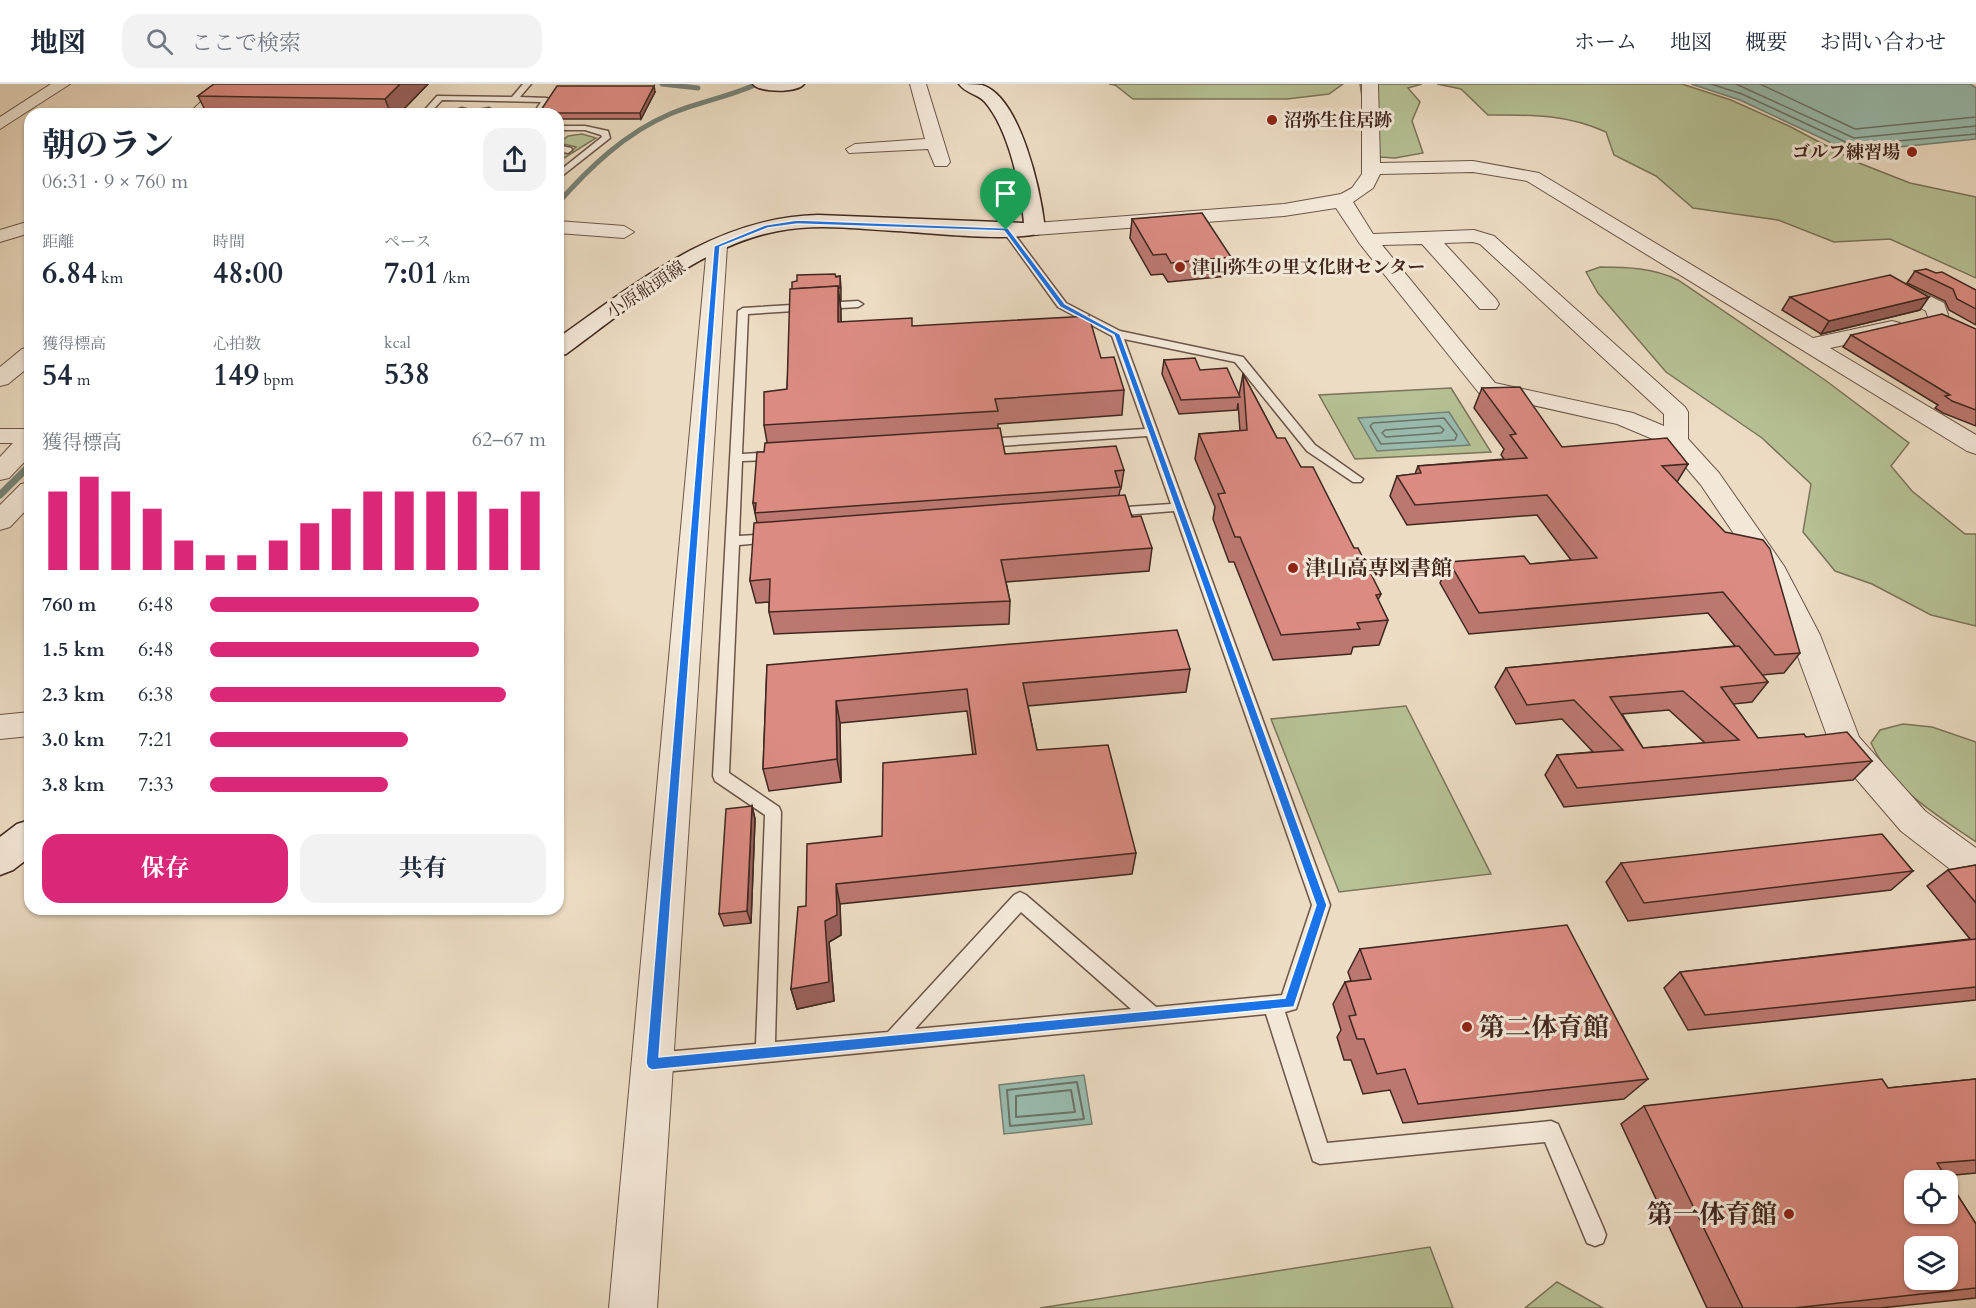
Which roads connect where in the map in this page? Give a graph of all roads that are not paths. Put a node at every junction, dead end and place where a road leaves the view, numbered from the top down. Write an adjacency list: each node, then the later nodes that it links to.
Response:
1 (62, 84): 12 (street)
2 (230, 84): 13 (street)
3 (527, 84): 10 (lane)
4 (761, 84): 5 (main road)
5 (770, 84): 6 (main road)
6 (796, 84)
7 (918, 84): 23 (street)
8 (968, 84): 33 (main road)
9 (1370, 84): 29 (street)
10 (514, 99): 11 (lane); 15 (lane)
11 (432, 106): 14 (lane)
12 (25, 108)
13 (203, 108)
14 (486, 108)
15 (541, 108)
16 (24, 109): 17 (street)
17 (0, 124)
18 (564, 128): 19 (lane)
19 (569, 128): 22 (lane); 28 (lane)
20 (0, 132): 21 (street)
21 (20, 132)
22 (564, 132)
23 (936, 143): 24 (street); 27 (street)
24 (855, 148)
25 (564, 149): 26 (lane)
26 (568, 150)
27 (941, 162)
28 (564, 167)
29 (1371, 169): 30 (street); 47 (street)
30 (1339, 200): 33 (street); 38 (street)
31 (564, 227): 35 (street)
32 (24, 229): 36 (street)
33 (1035, 229): 34 (main road, 小原船頭線)
34 (1006, 230): 39 (main road, 小原船頭線); 45 (lane)
35 (624, 232)
36 (0, 236)
37 (1428, 238): 38 (street); 42 (street); 53 (street)
38 (1367, 240): 53 (street)
39 (717, 246): 46 (main road, 小原船頭線); 76 (street)
40 (1889, 282): 43 (street)
41 (858, 304): 58 (lane)
42 (1488, 304)
43 (1937, 315): 44 (street); 47 (street)
44 (1956, 326)
45 (1117, 334): 50 (lane); 60 (lane)
46 (564, 345)
47 (1810, 345): 55 (street)
48 (24, 359): 49 (street)
49 (0, 379)
50 (1152, 432): 54 (lane); 62 (lane)
51 (0, 436): 52 (street)
52 (24, 436)
53 (1676, 440): 71 (street)
54 (974, 443)
55 (1976, 446)
56 (24, 447): 59 (street)
57 (783, 455): 58 (lane)
58 (736, 458): 66 (lane)
59 (0, 472)
60 (1358, 479)
61 (24, 496): 64 (street)
62 (1179, 507): 63 (lane); 72 (lane)
63 (1096, 513)
64 (0, 521)
65 (790, 536): 66 (lane)
66 (732, 541): 75 (lane)
67 (24, 725): 68 (street)
68 (0, 727)
69 (24, 840): 70 (main road)
70 (0, 860)
71 (1976, 868)
72 (1273, 1005): 73 (lane); 77 (lane)
73 (1153, 1017): 74 (lane); 74 (lane)
74 (892, 1041): 75 (lane)
75 (765, 1053): 76 (lane)
76 (652, 1063): 78 (street)
77 (1595, 1235)
78 (633, 1308)

